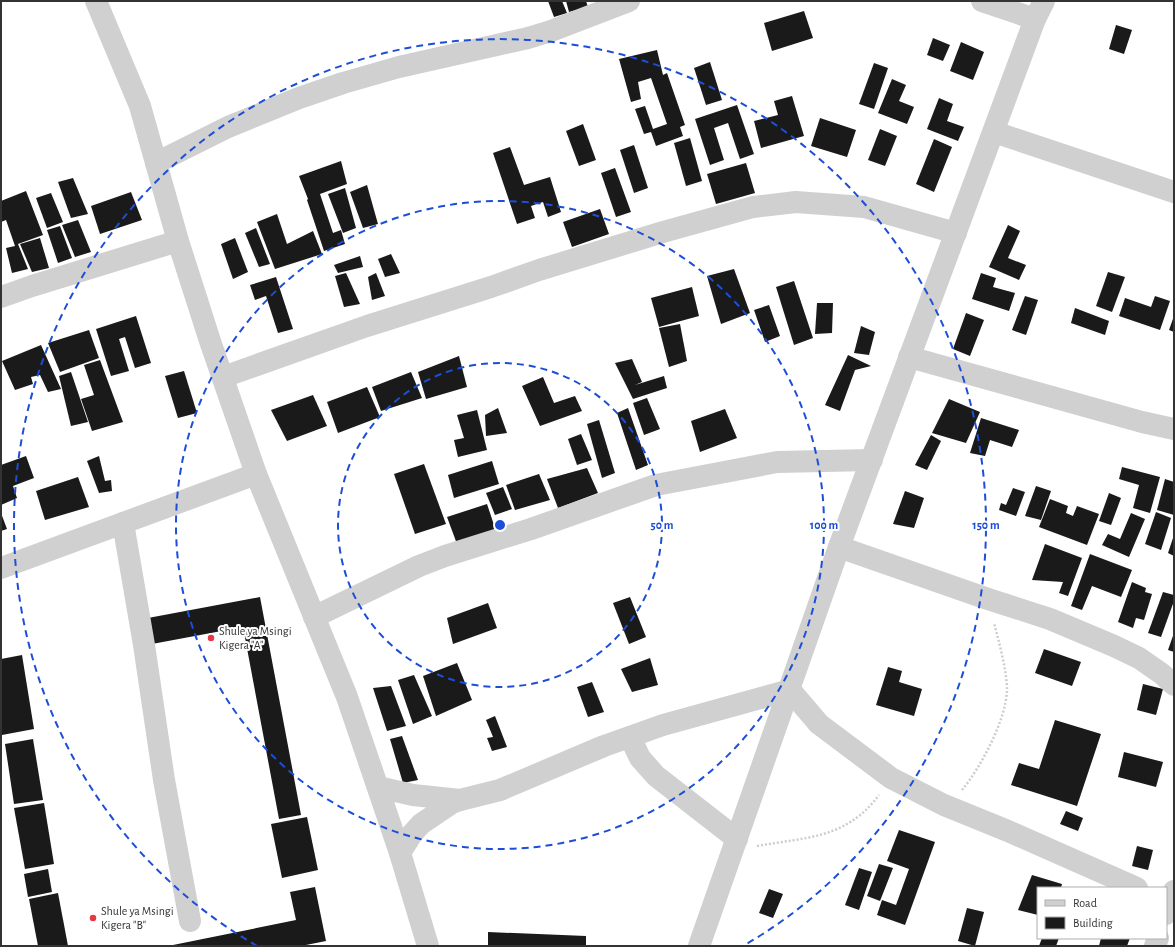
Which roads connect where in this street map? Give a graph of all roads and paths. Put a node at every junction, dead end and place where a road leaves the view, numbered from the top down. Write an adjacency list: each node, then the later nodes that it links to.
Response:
1 (96, 1): 7 (street)
2 (629, 1): 4 (street)
3 (982, 1): 5 (street)
4 (599, 6): 7 (street)
5 (1040, 10): 6 (street)
6 (994, 132): 8 (street); 9 (street)
7 (156, 163): 10 (street)
8 (1174, 192)
9 (956, 233): 12 (street); 13 (street)
10 (178, 241): 11 (street); 13 (street)
11 (1, 298)
12 (909, 357): 14 (street); 15 (street)
13 (223, 377): 16 (street)
14 (1174, 429)
15 (872, 460): 18 (street); 21 (street)
16 (256, 474): 17 (street); 21 (street)
17 (123, 523): 19 (street); 32 (street)
18 (839, 547): 20 (street); 23 (street)
19 (1, 568)
20 (988, 600): 22 (street); 28 (path)
21 (314, 617): 26 (street)
22 (1174, 685)
23 (790, 690): 24 (street); 25 (street); 29 (street)
24 (630, 737): 27 (street); 29 (street)
25 (891, 778): 28 (street); 29 (path)
26 (378, 787): 27 (street); 30 (street)
27 (460, 800): 30 (street)
28 (944, 805): 31 (street)
29 (737, 839): 34 (street)
30 (400, 852): 33 (street)
31 (1135, 887)
32 (190, 921)
33 (428, 946)
34 (699, 946)

